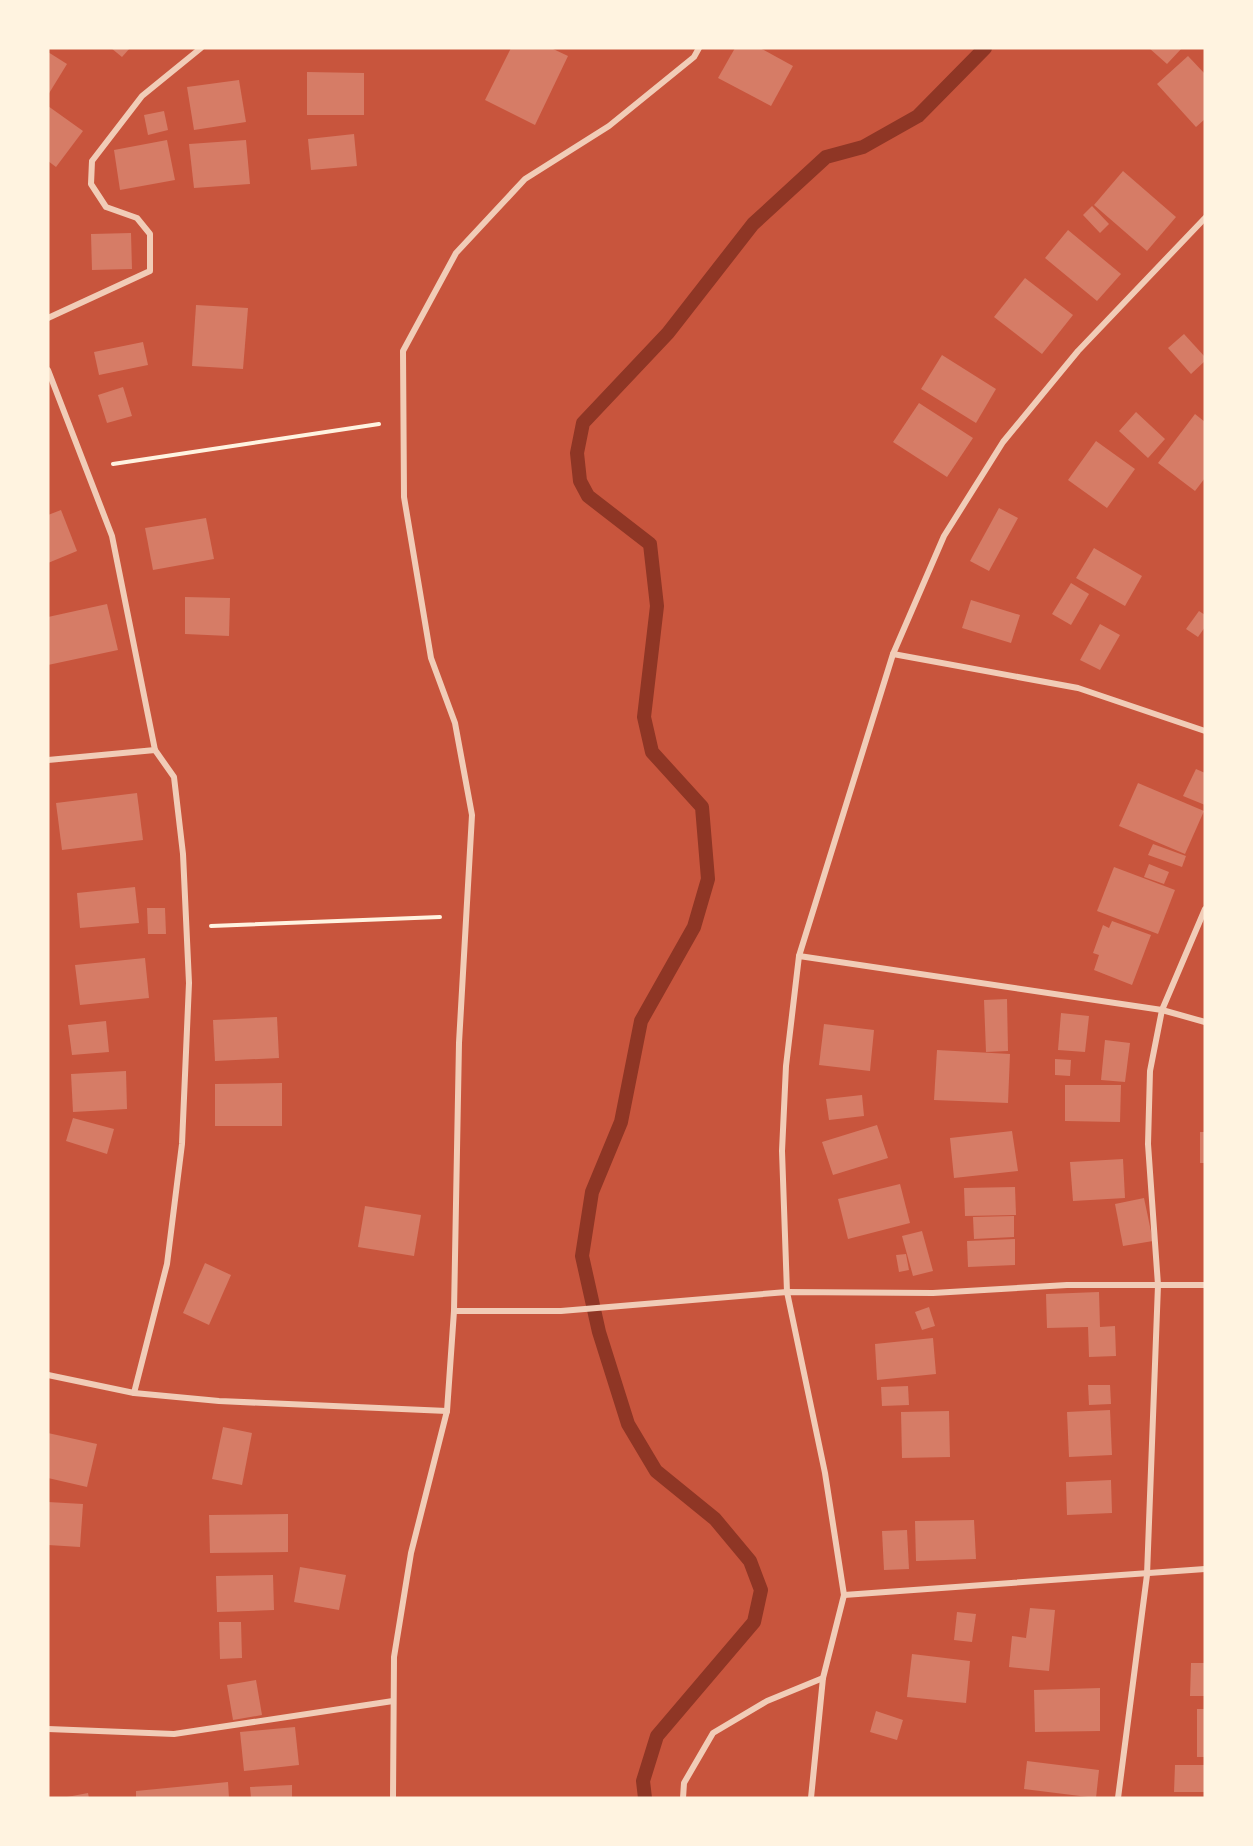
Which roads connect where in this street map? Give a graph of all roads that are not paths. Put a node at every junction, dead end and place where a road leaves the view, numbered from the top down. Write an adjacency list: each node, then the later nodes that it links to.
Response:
1 (201, 48): 4 (street)
2 (699, 48): 17 (street)
3 (1205, 218): 6 (street)
4 (48, 318)
5 (48, 370): 8 (street)
6 (894, 654): 7 (street); 11 (street)
7 (1205, 731)
8 (155, 750): 9 (street); 19 (street)
9 (48, 760)
10 (1205, 909): 12 (street)
11 (799, 956): 12 (street); 16 (street)
12 (1162, 1010): 13 (street); 14 (street)
13 (1205, 1022)
14 (1158, 1285): 15 (street); 16 (street); 22 (street)
15 (1205, 1285)
16 (787, 1292): 17 (street); 23 (street)
17 (454, 1311): 20 (street)
18 (48, 1375): 19 (street)
19 (135, 1393): 20 (street)
20 (447, 1410): 25 (street)
21 (1205, 1569): 22 (street)
22 (1147, 1575): 23 (street); 30 (street)
23 (844, 1595): 24 (street)
24 (823, 1678): 28 (street); 29 (street)
25 (393, 1701): 26 (street); 27 (street)
26 (48, 1729)
27 (393, 1798)
28 (684, 1798)
29 (811, 1798)
30 (1118, 1798)

